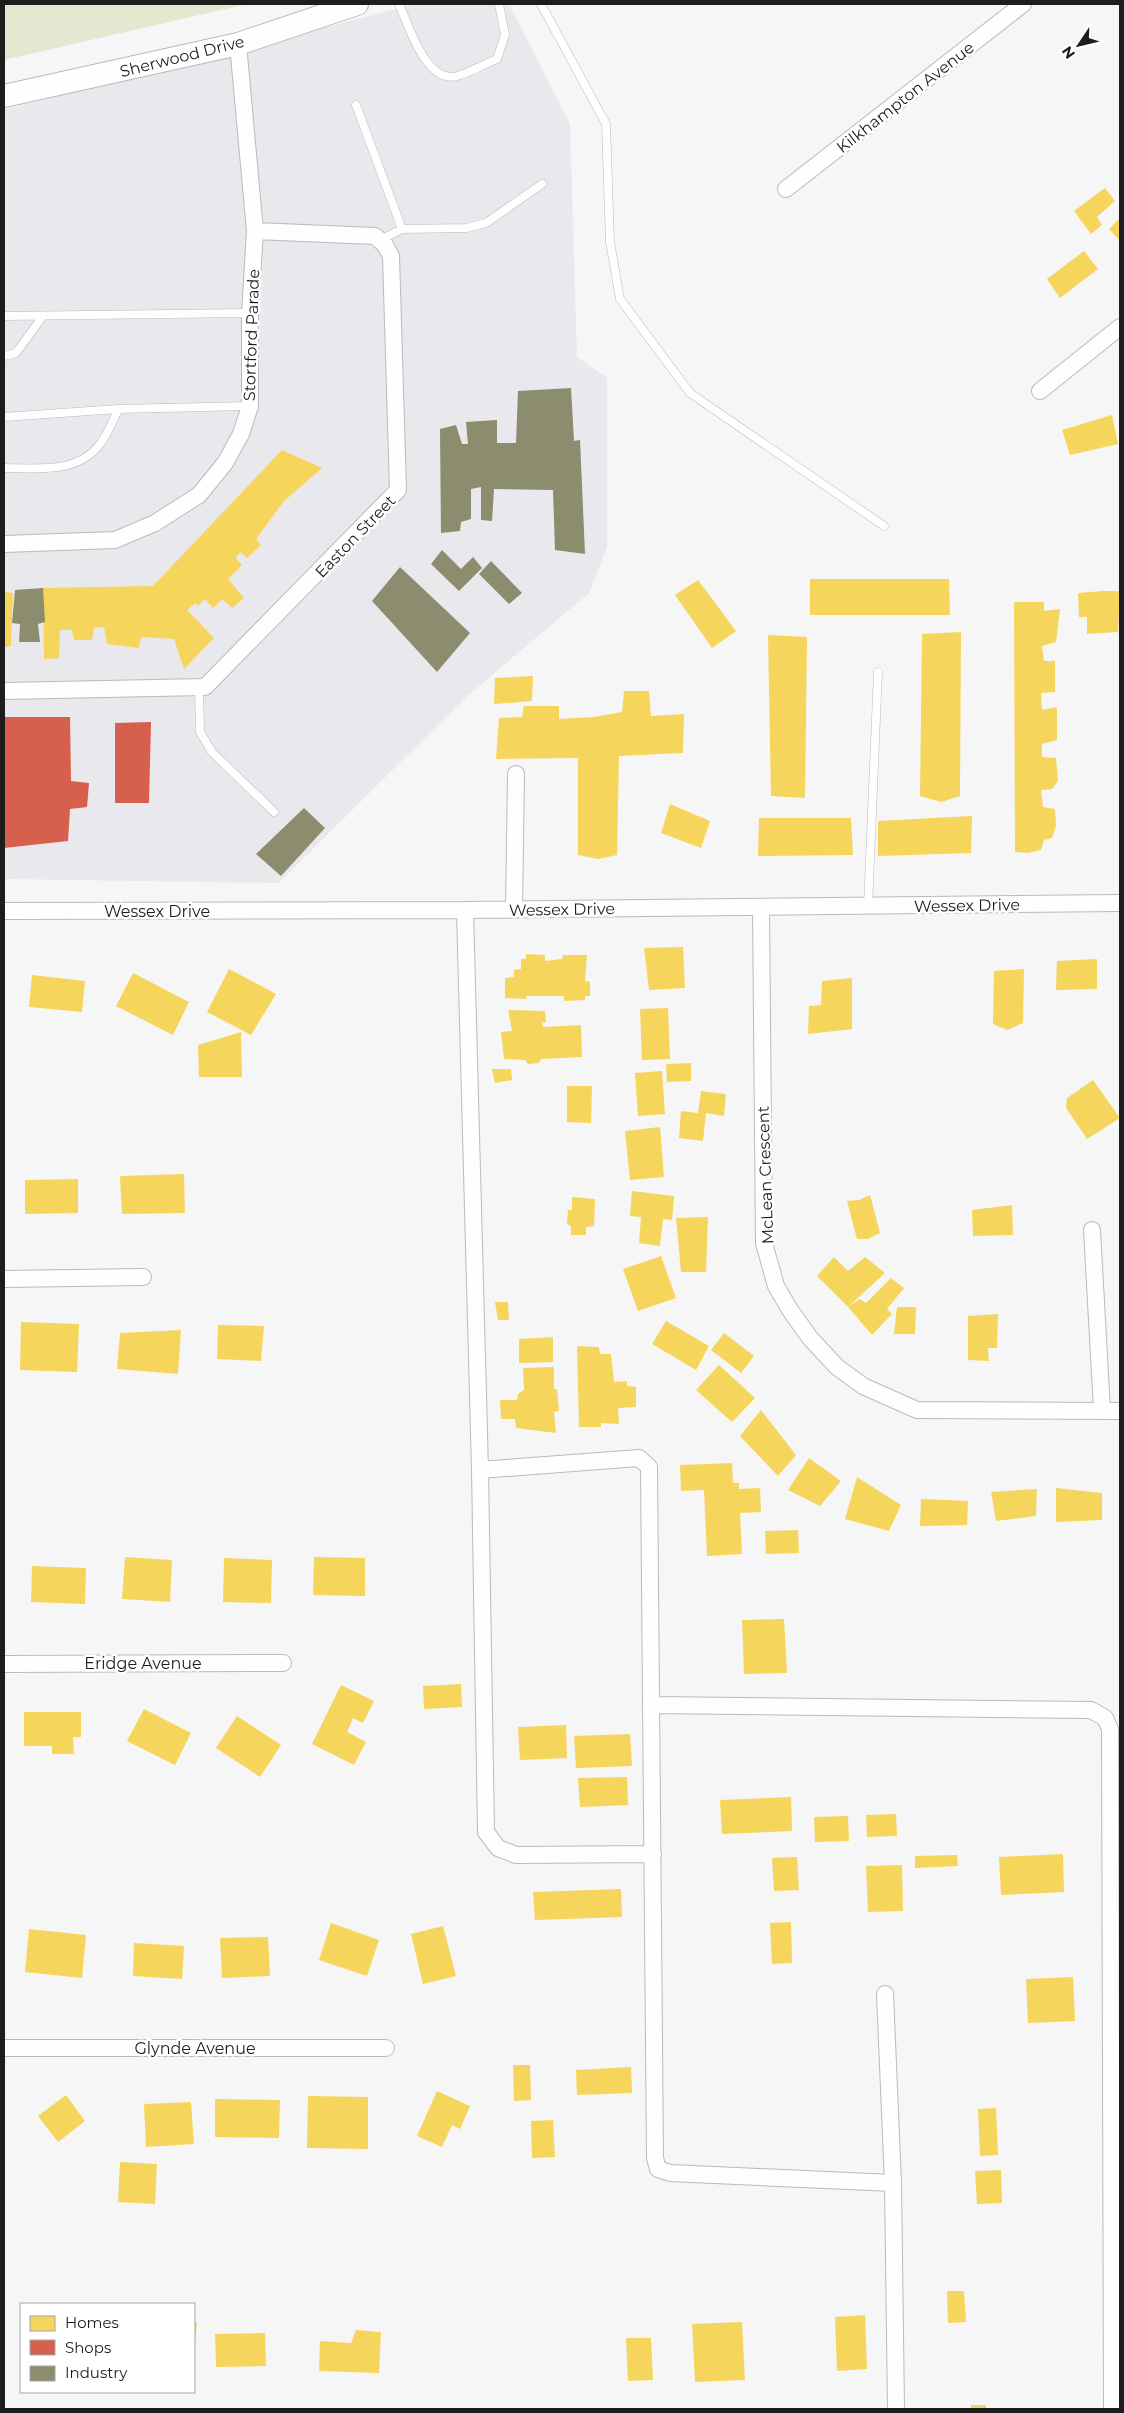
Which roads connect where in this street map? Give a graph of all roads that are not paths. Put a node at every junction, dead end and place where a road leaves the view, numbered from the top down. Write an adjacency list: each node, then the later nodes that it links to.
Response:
1 (357, 4): 6 (street, Sherwood Drive)
2 (399, 4): 3 (lane)
3 (499, 4)
4 (541, 4): 24 (lane)
5 (1023, 4): 10 (street, Kilkhampton Avenue)
6 (238, 44): 7 (street, Sherwood Drive); 12 (street, Stortford Parade)
7 (4, 96)
8 (356, 106): 11 (lane)
9 (542, 184): 11 (lane)
10 (786, 189)
11 (402, 229): 13 (lane)
12 (255, 230): 13 (street); 14 (street, Stortford Parade)
13 (380, 240): 27 (street, Easton Street)
14 (250, 313): 16 (lane); 20 (street, Stortford Parade)
15 (4, 316): 16 (lane)
16 (43, 316): 18 (lane)
17 (1120, 327): 19 (street)
18 (4, 356)
19 (1040, 390)
20 (250, 406): 21 (lane); 25 (street, Stortford Parade)
21 (118, 410): 22 (lane); 23 (lane)
22 (4, 417)
23 (4, 468)
24 (884, 526)
25 (4, 544)
26 (878, 672): 32 (lane)
27 (199, 688): 28 (street); 30 (lane)
28 (4, 691)
29 (516, 774): 35 (street)
30 (274, 812)
31 (1120, 903): 32 (street, Wessex Drive)
32 (868, 906): 33 (street, Wessex Drive)
33 (761, 907): 35 (street, Wessex Drive); 40 (street, McLean Crescent)
34 (465, 910): 35 (street, Wessex Drive); 36 (street, Wessex Drive); 42 (street)
35 (514, 910)
36 (4, 911)
37 (1092, 1230): 40 (street)
38 (143, 1277): 39 (street)
39 (4, 1279)
40 (1102, 1410): 41 (street, McLean Crescent)
41 (1120, 1411)
42 (480, 1470): 45 (street); 46 (street)
43 (283, 1663): 44 (street, Eridge Avenue)
44 (4, 1664)
45 (652, 1705): 46 (street); 52 (street)
46 (653, 1854): 50 (street)
47 (885, 1994): 50 (street)
48 (4, 2048): 49 (street, Glynde Avenue)
49 (386, 2048)
50 (893, 2183): 51 (street)
51 (896, 2409)
52 (1112, 2409)

